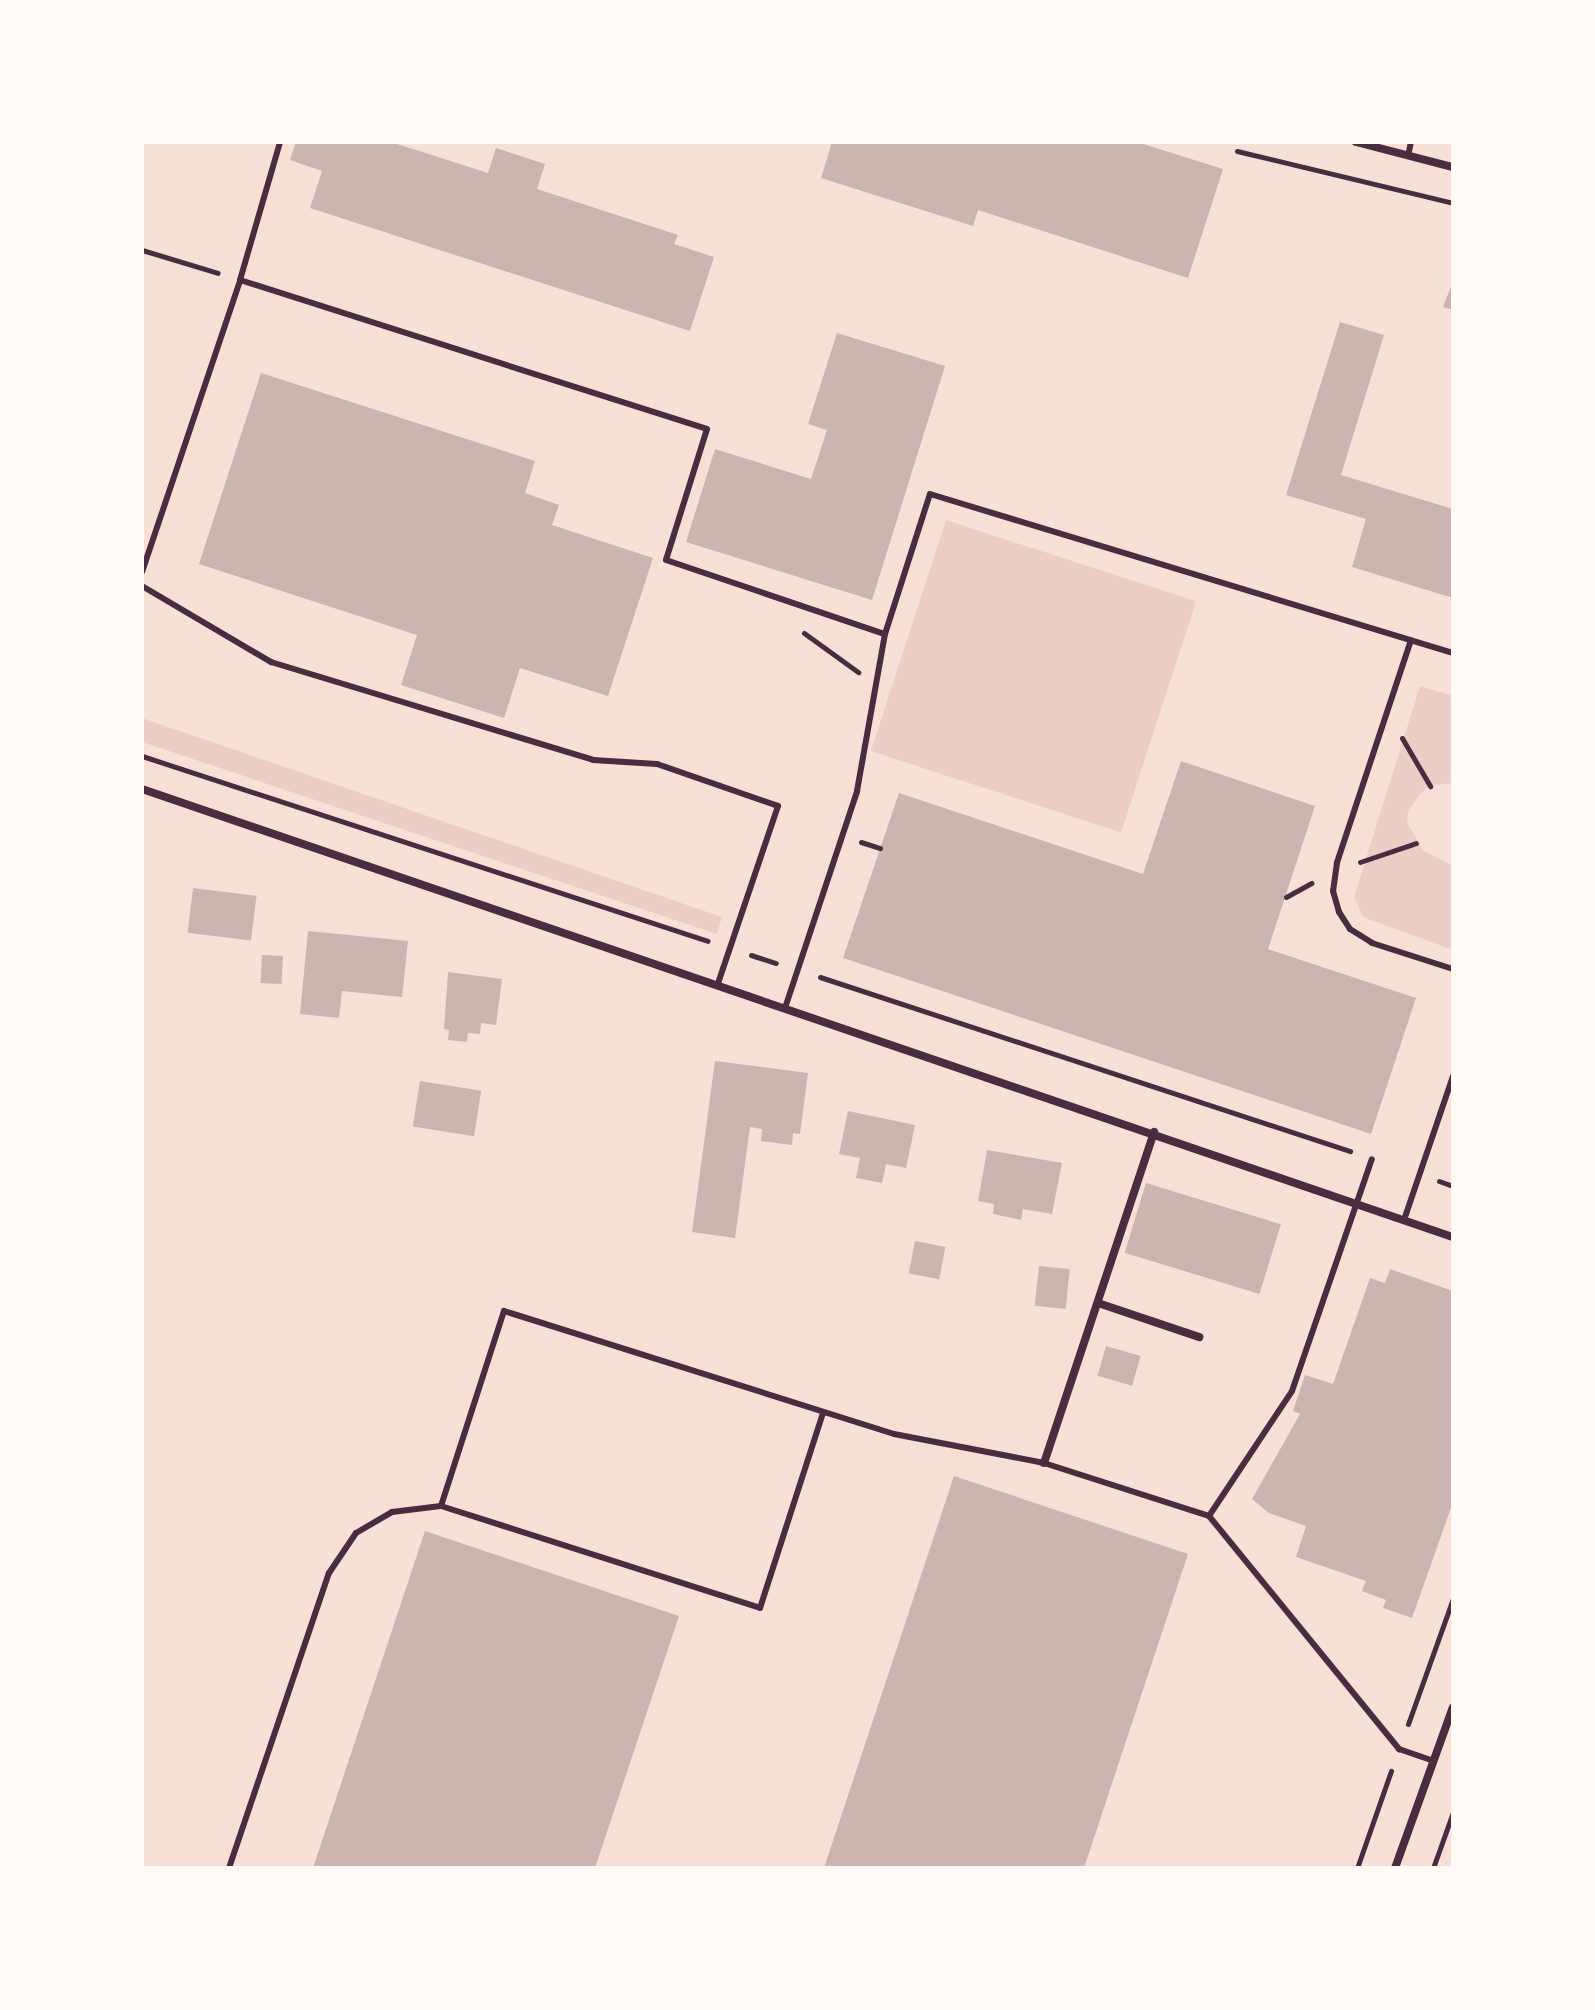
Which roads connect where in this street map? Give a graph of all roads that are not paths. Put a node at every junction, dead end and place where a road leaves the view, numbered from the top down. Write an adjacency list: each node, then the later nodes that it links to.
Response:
1 (280, 142): 6 (lane)
2 (1356, 142): 4 (street)
3 (1411, 142): 4 (lane)
4 (1408, 156): 5 (street)
5 (1453, 167)
6 (240, 280): 7 (lane); 9 (lane)
7 (142, 572)
8 (142, 586): 14 (lane)
9 (885, 634): 10 (lane); 15 (lane)
10 (1411, 640): 11 (lane); 13 (lane)
11 (1453, 653)
12 (142, 789): 14 (street)
13 (1453, 969)
14 (717, 986): 15 (street)
15 (785, 1008): 17 (street)
16 (1453, 1076): 20 (lane)
17 (1154, 1132): 19 (street); 22 (street)
18 (1372, 1159): 19 (lane)
19 (1359, 1204): 20 (street); 27 (lane)
20 (1404, 1220): 21 (street)
21 (1453, 1237)
22 (1098, 1303): 23 (street); 25 (street)
23 (1199, 1337)
24 (823, 1413): 25 (lane); 26 (lane); 26 (lane)
25 (1044, 1463): 27 (lane)
26 (441, 1506): 30 (lane)
27 (1209, 1516): 29 (lane)
28 (1453, 1707): 29 (street)
29 (1433, 1761): 31 (street)
30 (229, 1868)
31 (1395, 1868)

